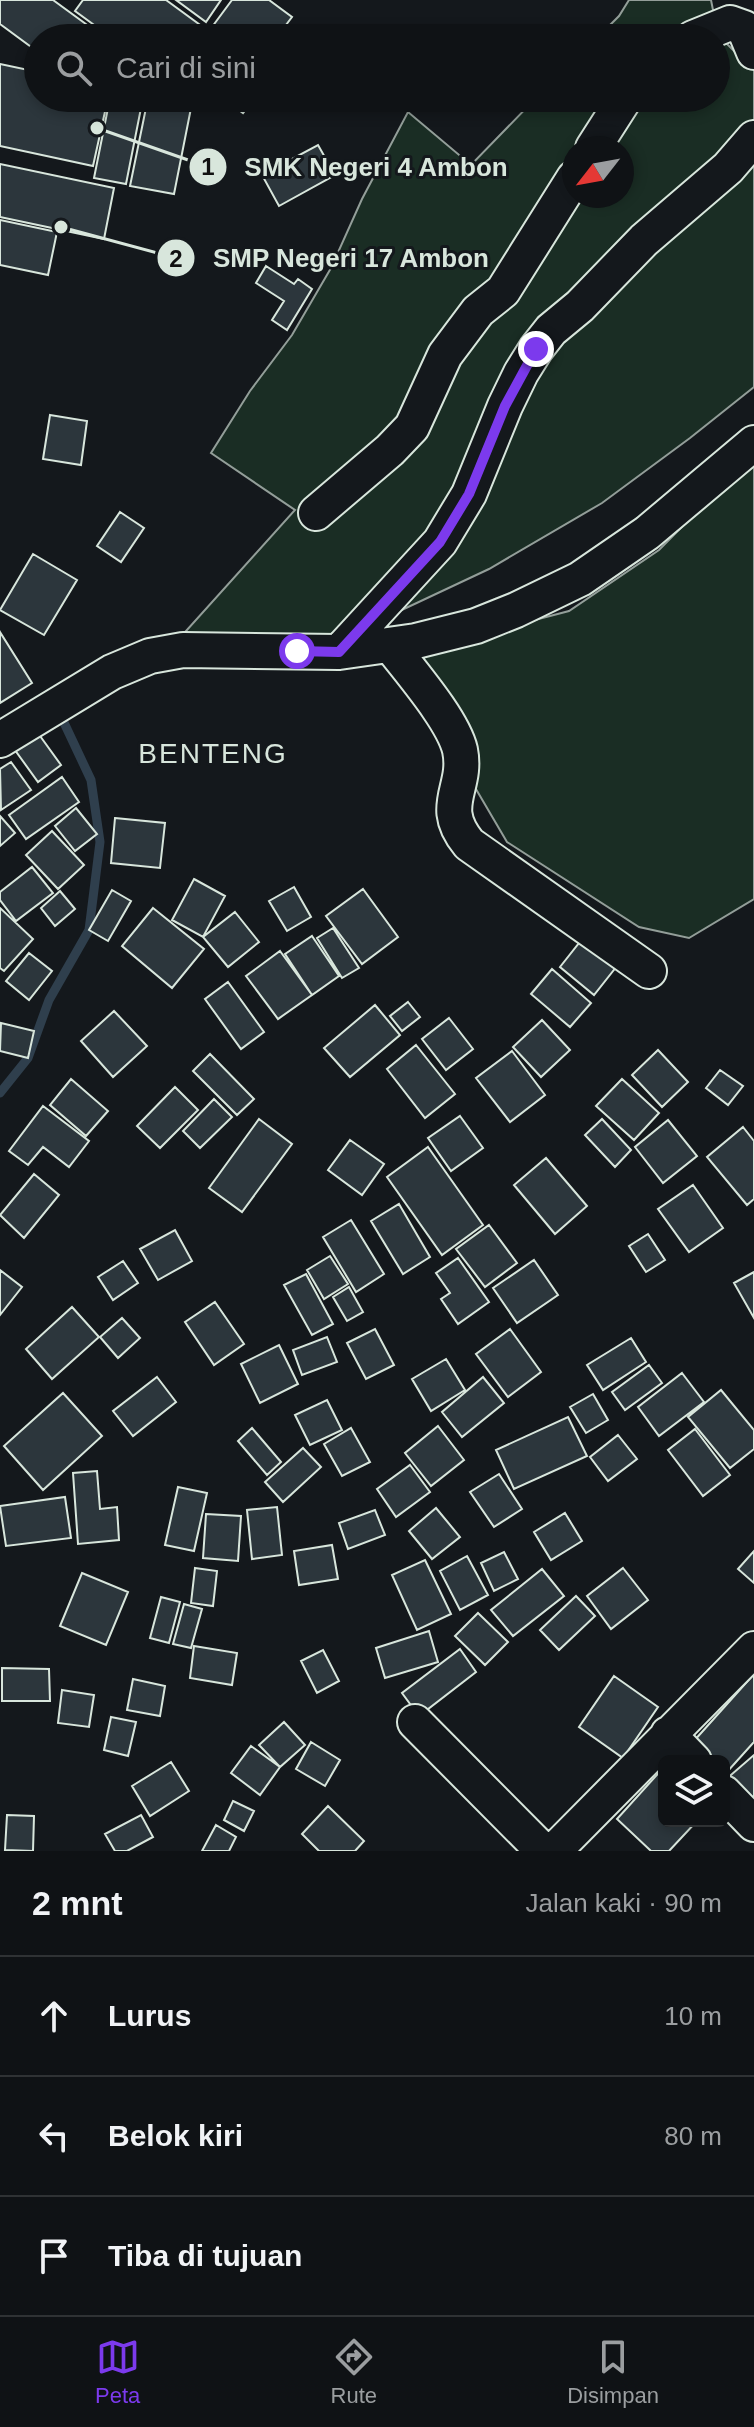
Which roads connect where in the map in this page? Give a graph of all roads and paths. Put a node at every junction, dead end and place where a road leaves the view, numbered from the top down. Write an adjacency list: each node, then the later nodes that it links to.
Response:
1 (728, 24): 2 (street)
2 (754, 52)
3 (616, 112): 4 (street)
4 (601, 136)
5 (754, 138): 10 (street)
6 (562, 197): 8 (street)
7 (754, 443): 9 (street)
8 (316, 513)
9 (391, 646): 10 (street); 12 (street)
10 (339, 652): 11 (street)
11 (0, 740)
12 (649, 971)
13 (754, 1649): 15 (street)
14 (415, 1722): 19 (street)
15 (668, 1734): 16 (street); 20 (street)
16 (688, 1755)
17 (730, 1799): 18 (street)
18 (754, 1824)
19 (543, 1851)
20 (554, 1851)

